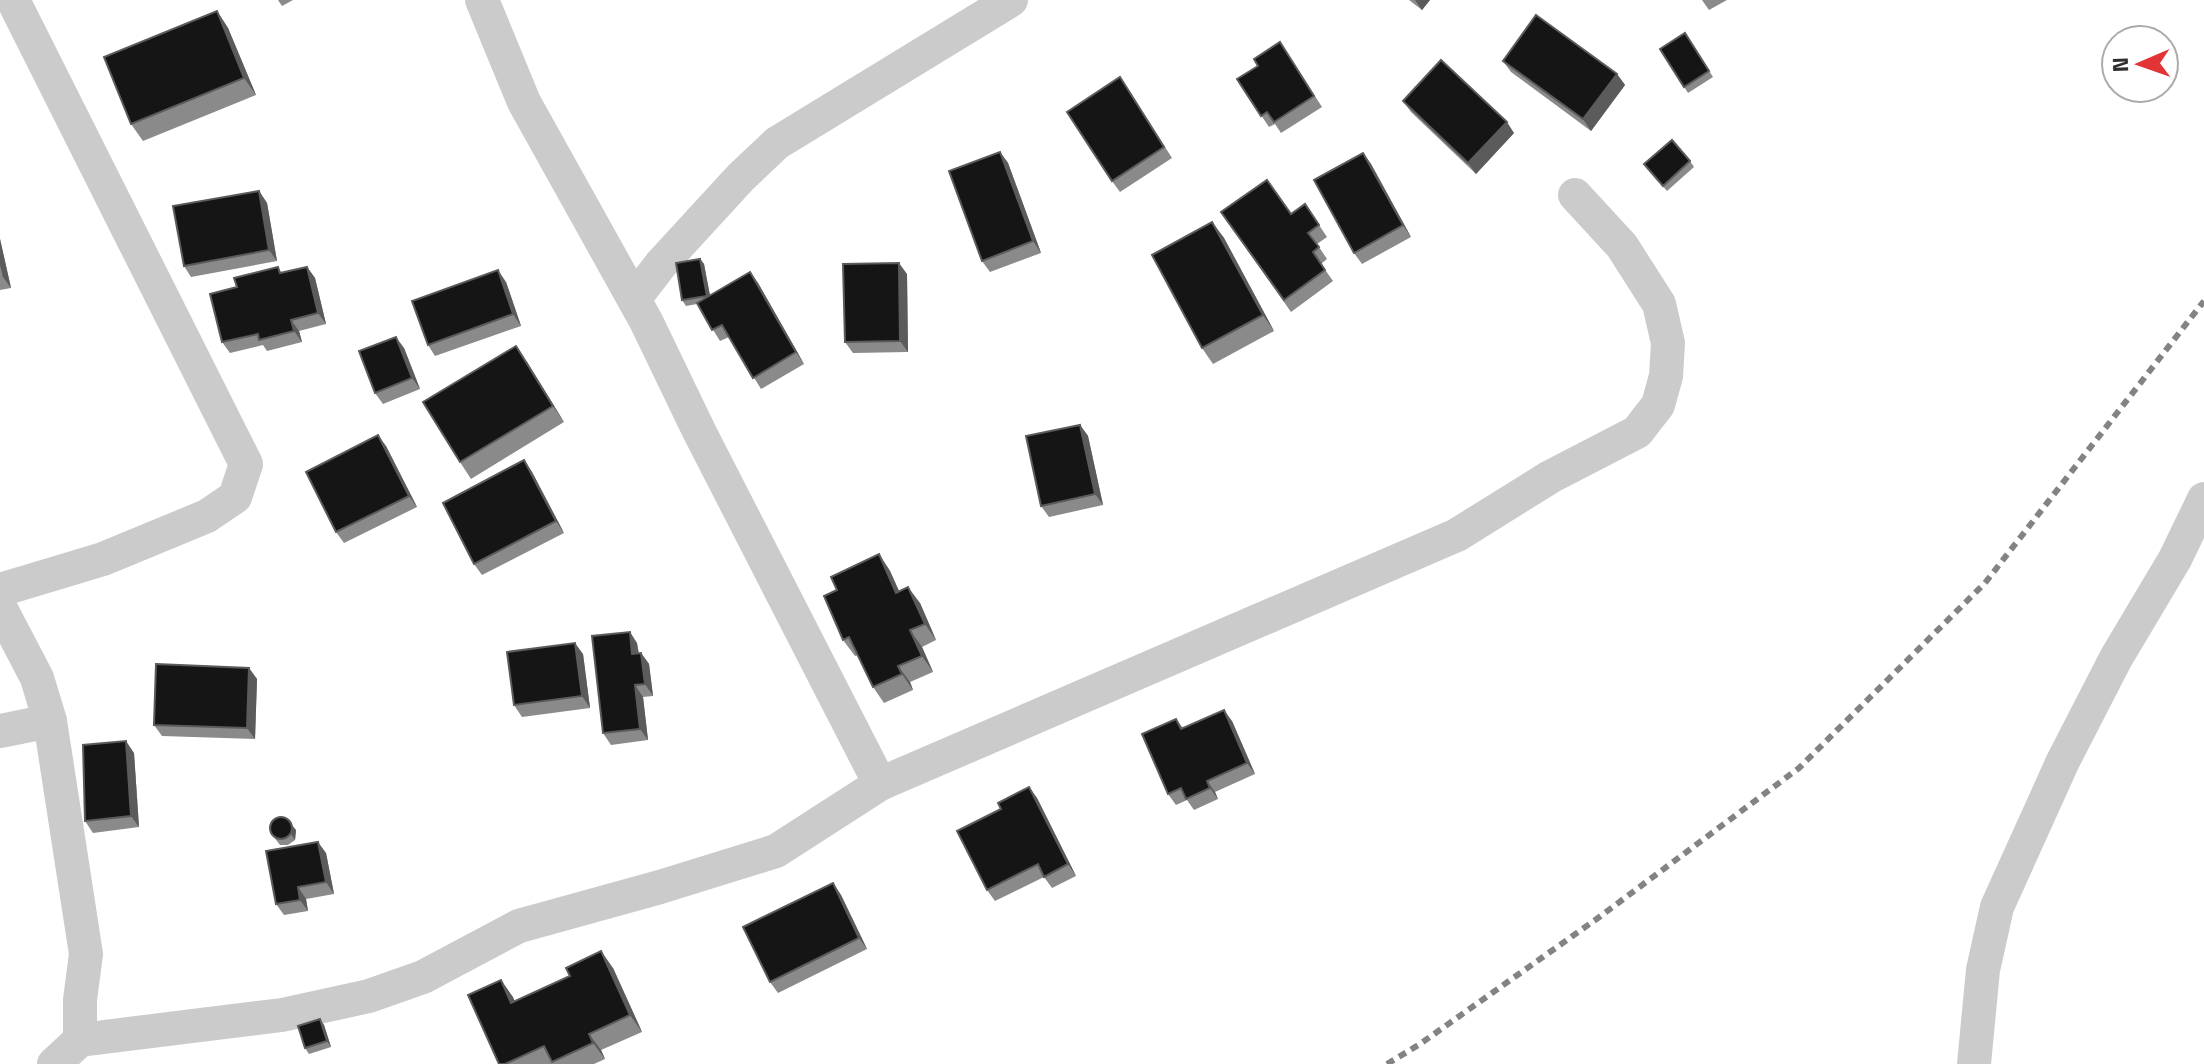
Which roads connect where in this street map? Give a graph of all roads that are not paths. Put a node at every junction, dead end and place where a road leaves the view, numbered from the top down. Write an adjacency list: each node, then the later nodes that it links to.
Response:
1 (13, 0): 7 (street)
2 (482, 0): 5 (street)
3 (1011, 0): 5 (street)
4 (1575, 195): 11 (street)
5 (634, 299): 11 (street)
6 (2204, 499): 14 (street)
7 (0, 590)
8 (0, 607): 9 (street)
9 (50, 721): 10 (street); 12 (street)
10 (0, 731)
11 (880, 784): 12 (street)
12 (80, 1040): 13 (street)
13 (54, 1064)
14 (1974, 1064)

